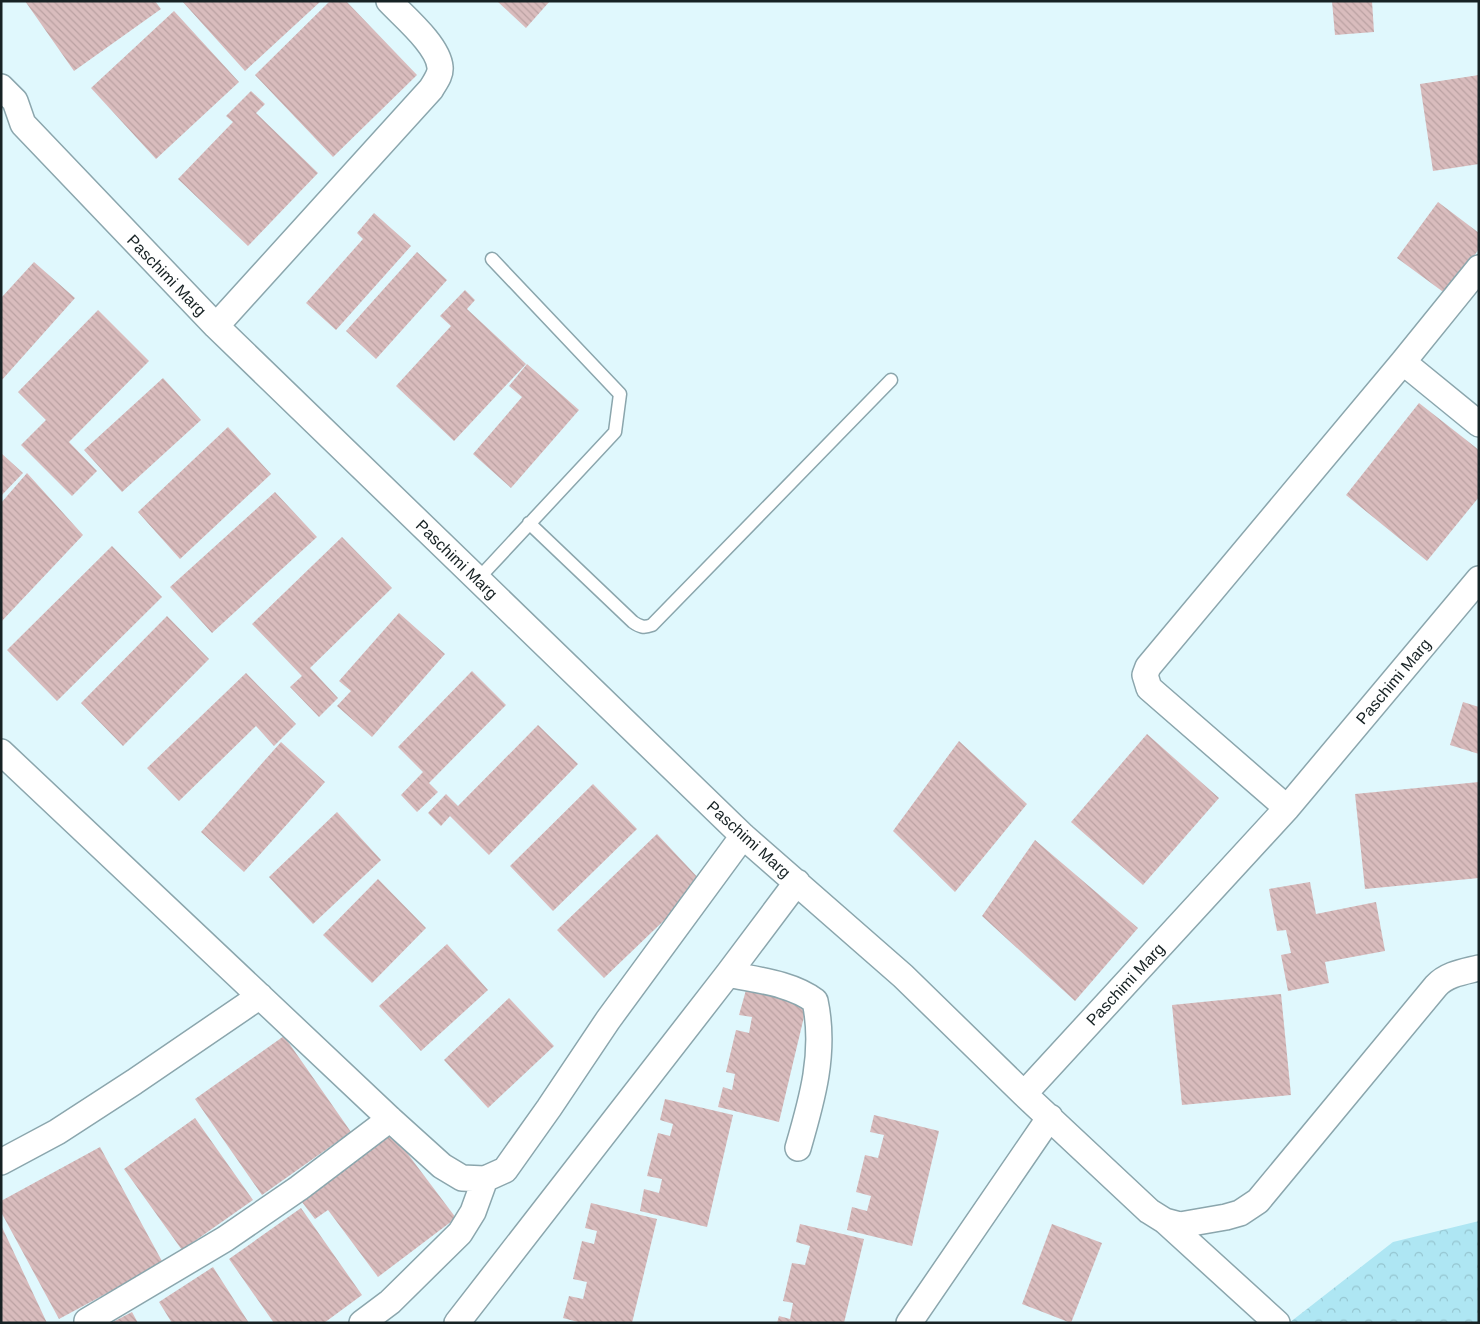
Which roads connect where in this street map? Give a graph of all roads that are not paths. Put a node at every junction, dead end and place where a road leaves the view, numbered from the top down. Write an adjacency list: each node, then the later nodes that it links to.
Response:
1 (389, 1): 6 (street)
2 (1, 87): 3 (street, Paschimi Marg)
3 (12, 121): 6 (street, Paschimi Marg)
4 (492, 259): 10 (lane)
5 (1479, 268): 7 (street)
6 (216, 326): 11 (street, Paschimi Marg)
7 (1403, 362): 9 (street); 14 (street)
8 (890, 380): 10 (lane)
9 (1479, 424)
10 (529, 523): 11 (lane)
11 (478, 579): 15 (street, Paschimi Marg)
12 (1479, 579): 14 (street, Paschimi Marg)
13 (1, 752): 19 (street)
14 (1287, 808): 20 (street, Paschimi Marg)
15 (743, 836): 16 (street, Paschimi Marg); 25 (street)
16 (797, 882): 18 (street); 20 (street, Paschimi Marg)
17 (1479, 968): 26 (street)
18 (728, 974): 23 (street); 29 (street)
19 (260, 996): 22 (street); 24 (street)
20 (1024, 1094): 21 (street)
21 (1050, 1117): 26 (street); 30 (street)
22 (390, 1118): 25 (street); 27 (street)
23 (798, 1148)
24 (1, 1162)
25 (485, 1179): 28 (street)
26 (1165, 1221): 31 (street)
27 (88, 1322)
28 (362, 1323)
29 (457, 1323)
30 (908, 1323)
31 (1277, 1323)

